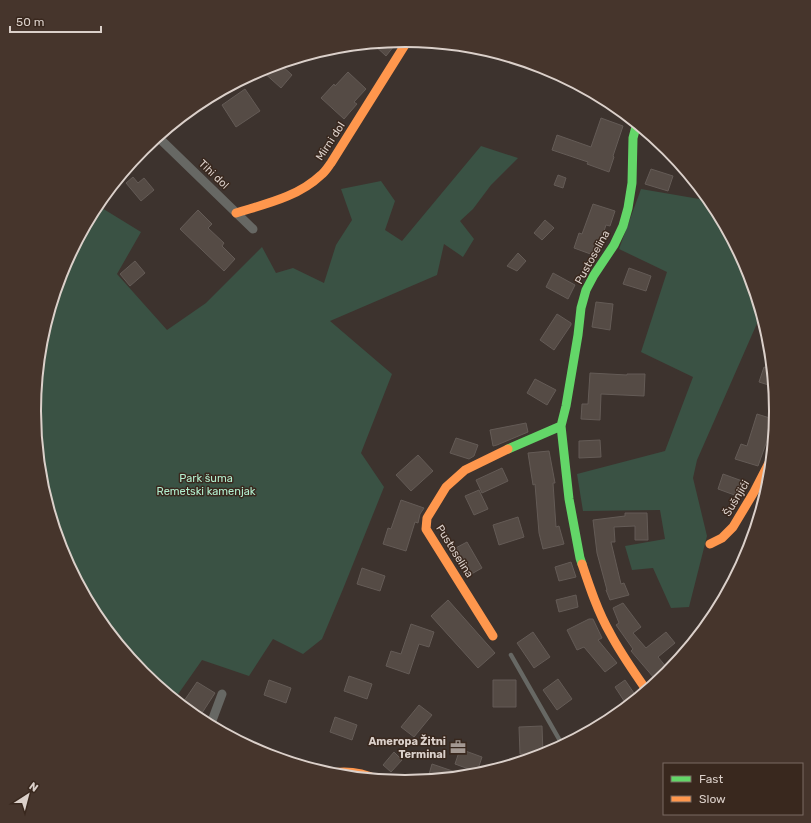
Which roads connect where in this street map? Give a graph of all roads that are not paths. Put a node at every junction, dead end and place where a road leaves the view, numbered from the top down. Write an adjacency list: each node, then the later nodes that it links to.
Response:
1 (404, 47): 4 (street, Mirni dol)
2 (635, 129): 6 (street, Pustoselina)
3 (162, 140): 4 (street, Tihi dol)
4 (236, 213): 5 (street, Tihi dol)
5 (253, 229)
6 (561, 426): 9 (street, Pustoselina); 11 (street, Pustoselina)
7 (765, 472): 8 (street, Šušnjići)
8 (710, 544)
9 (494, 636)
10 (511, 655): 14 (lane)
11 (644, 688)
12 (222, 694): 13 (street)
13 (212, 720)
14 (560, 741)

